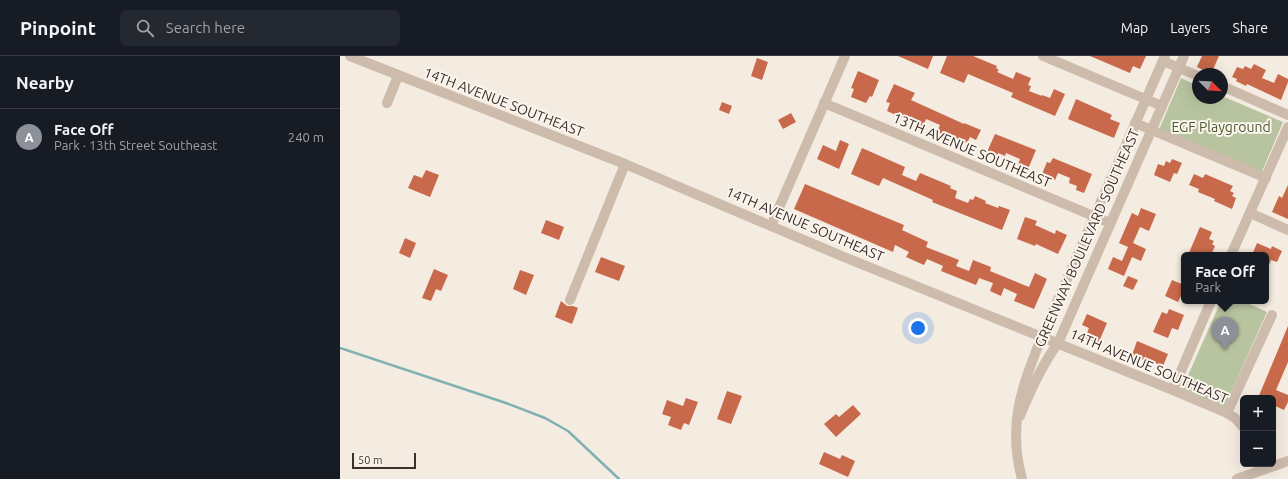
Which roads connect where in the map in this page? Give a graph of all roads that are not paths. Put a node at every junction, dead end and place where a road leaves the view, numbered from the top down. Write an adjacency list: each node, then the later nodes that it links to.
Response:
1 (350, 56): 8 (street, 14TH AVENUE SOUTHEAST)
2 (845, 56): 12 (street)
3 (1043, 56): 10 (street)
4 (1184, 56): 6 (street, GREENWAY BOULEVARD SOUTHEAST)
5 (1164, 58): 6 (street); 10 (street, GREENWAY BOULEVARD SOUTHEAST)
6 (1179, 68): 7 (street); 13 (street, GREENWAY BOULEVARD SOUTHEAST)
7 (1192, 73)
8 (398, 76): 11 (street); 18 (street, 14TH AVENUE SOUTHEAST)
9 (1228, 89): 14 (street)
10 (1146, 99): 13 (street); 15 (street, GREENWAY BOULEVARD SOUTHEAST)
11 (387, 103)
12 (824, 104): 21 (street, 13TH AVENUE SOUTHEAST); 23 (street)
13 (1162, 106): 17 (street, GREENWAY BOULEVARD SOUTHEAST)
14 (1288, 115)
15 (1135, 123): 17 (street); 21 (street, GREENWAY BOULEVARD SOUTHEAST)
16 (1288, 127): 19 (street)
17 (1151, 130): 19 (street); 22 (street, GREENWAY BOULEVARD SOUTHEAST)
18 (625, 164): 23 (street, 14TH AVENUE SOUTHEAST); 26 (street)
19 (1266, 178): 20 (street)
20 (1250, 213): 24 (street); 25 (street)
21 (1094, 216): 22 (street, 13TH AVENUE SOUTHEAST); 29 (street, GREENWAY BOULEVARD SOUTHEAST)
22 (1110, 223): 30 (street, GREENWAY BOULEVARD SOUTHEAST)
23 (771, 226): 29 (street, 14TH AVENUE SOUTHEAST)
24 (1288, 230)
25 (1233, 252)
26 (570, 300)
27 (1210, 304): 31 (street)
28 (1272, 315): 32 (street)
29 (1042, 336): 30 (street, 14TH AVENUE SOUTHEAST); 34 (street, GREENWAY BOULEVARD SOUTHEAST)
30 (1058, 343): 31 (street, 14TH AVENUE SOUTHEAST); 34 (street, GREENWAY BOULEVARD SOUTHEAST)
31 (1173, 390): 32 (street, 14TH AVENUE SOUTHEAST)
32 (1227, 413): 33 (street, 14TH AVENUE SOUTHEAST)
33 (1240, 424)
34 (1016, 431): 36 (street, GREENWAY BOULEVARD SOUTHEAST)
35 (1288, 461): 37 (street)
36 (1022, 479)
37 (1237, 479)

